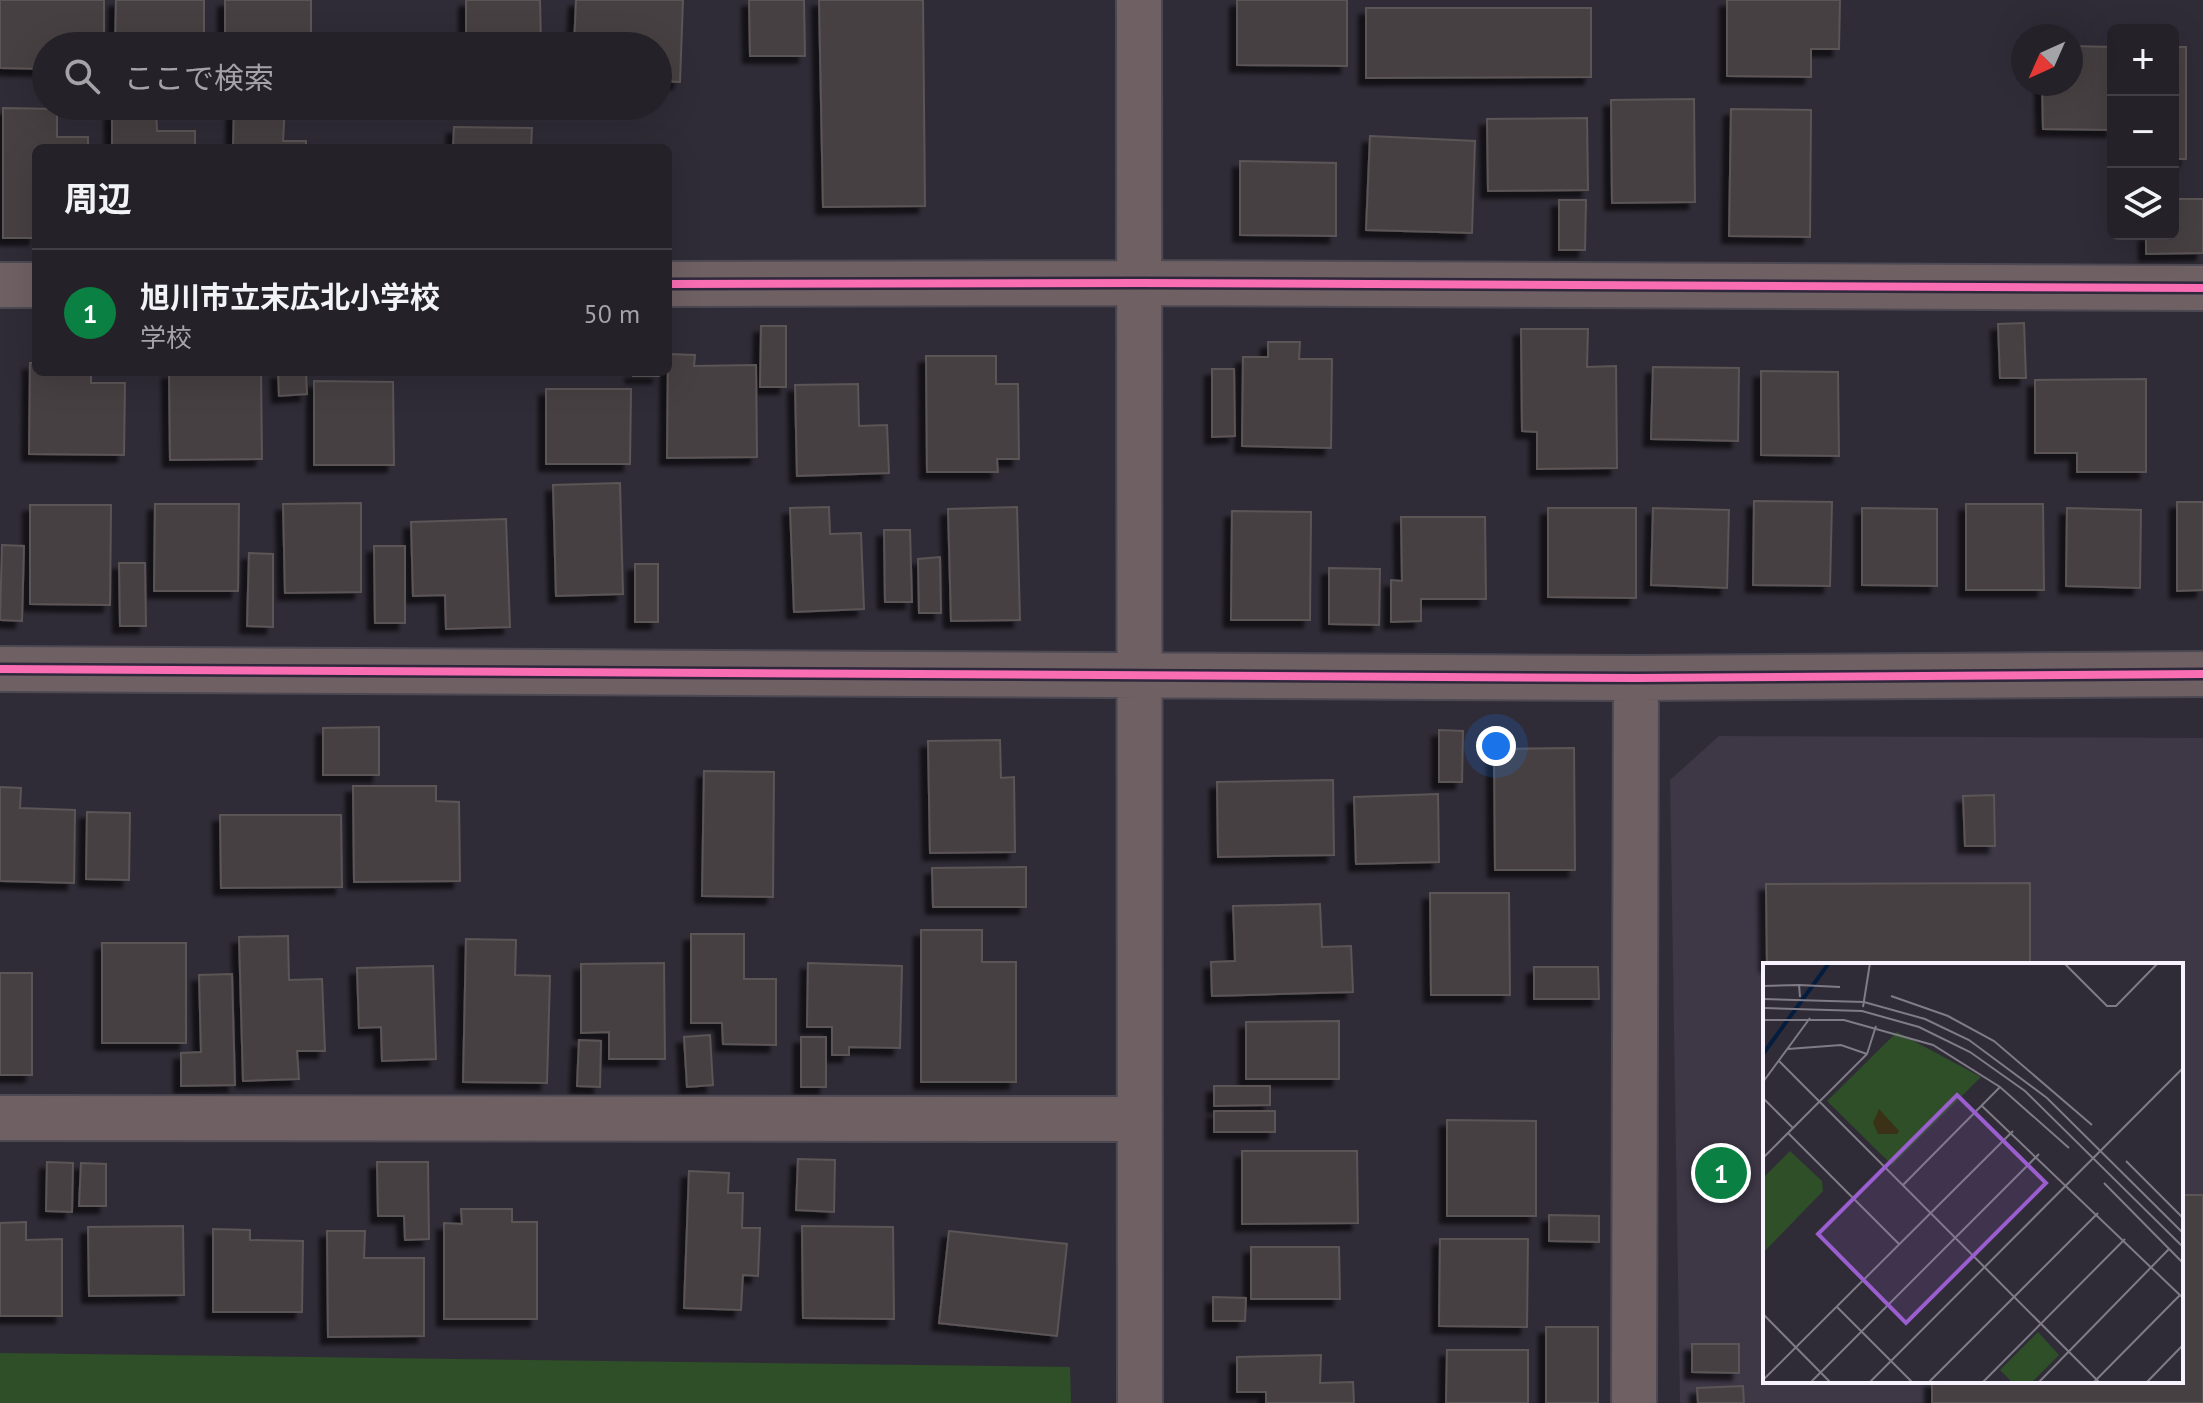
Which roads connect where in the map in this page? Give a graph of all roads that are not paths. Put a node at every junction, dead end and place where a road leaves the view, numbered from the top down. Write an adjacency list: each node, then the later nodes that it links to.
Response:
1 (1139, 0): 2 (street)
2 (1140, 283): 3 (street); 6 (street); 9 (street)
3 (672, 284)
4 (0, 285): 5 (street)
5 (32, 285)
6 (2203, 288)
7 (0, 669): 9 (street)
8 (2203, 674): 10 (street)
9 (1139, 676): 10 (street); 12 (street)
10 (1636, 678): 14 (street)
11 (0, 1118): 12 (street)
12 (1139, 1119): 13 (street)
13 (1140, 1403)
14 (1634, 1403)

